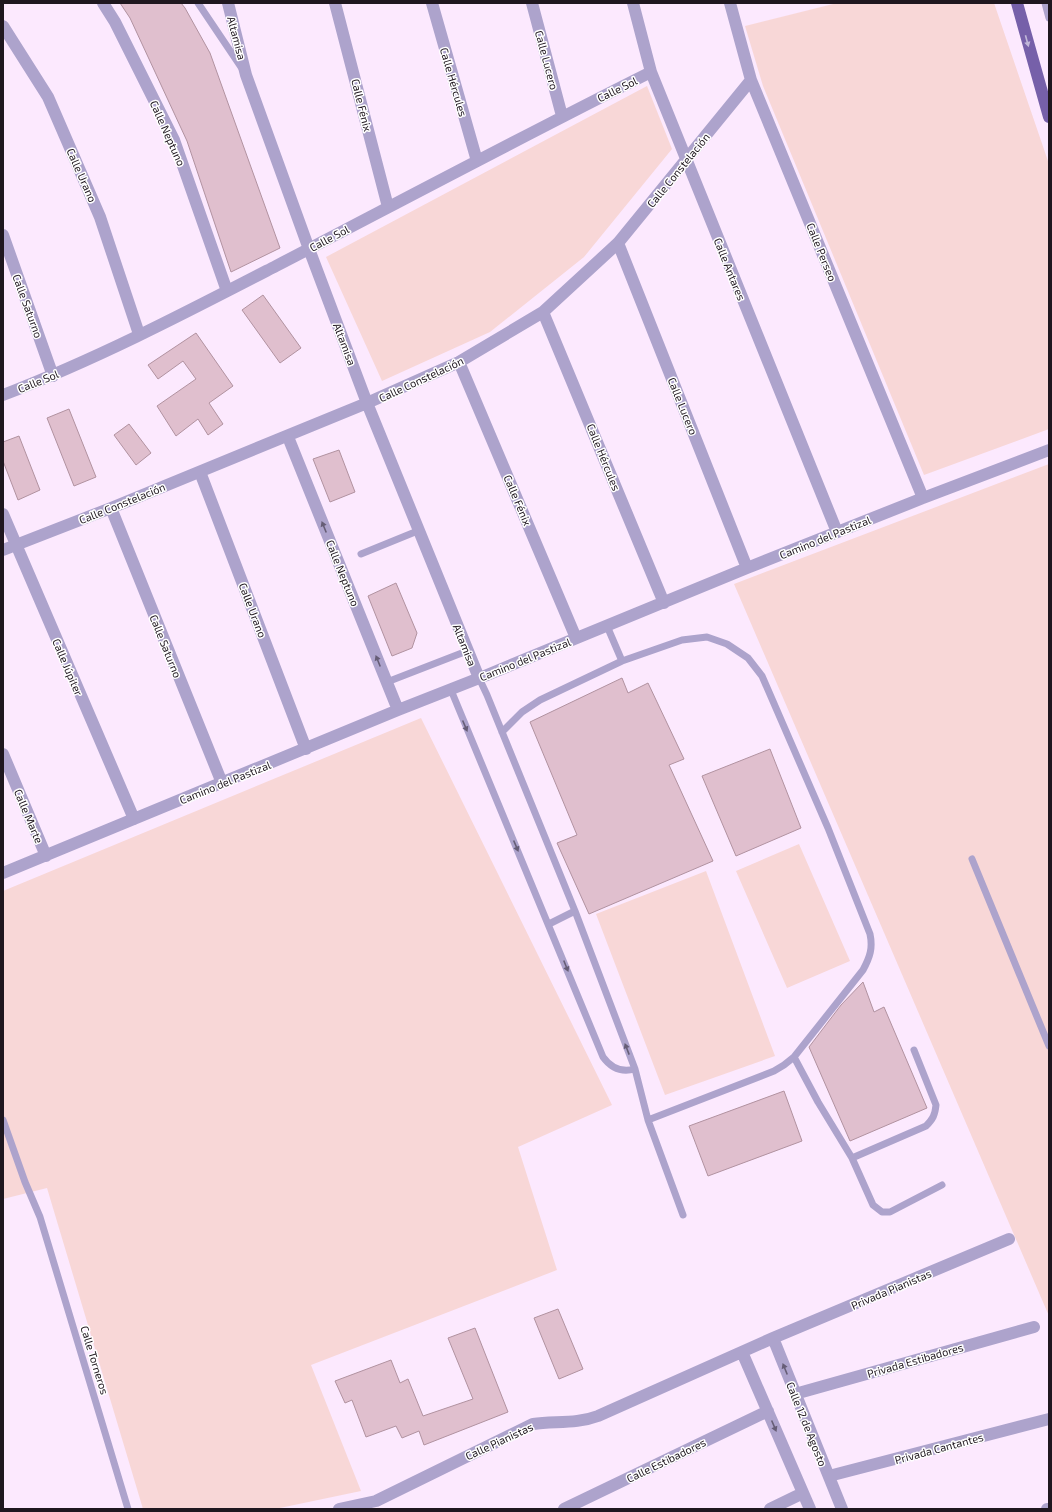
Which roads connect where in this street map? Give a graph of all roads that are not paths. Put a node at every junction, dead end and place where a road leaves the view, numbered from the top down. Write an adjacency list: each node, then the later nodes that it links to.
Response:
1 (104, 3): 24 (street, Calle Neptuno)
2 (198, 3): 14 (lane)
3 (228, 3): 14 (street, Altamisa)
4 (336, 3): 20 (street, Calle Fénix)
5 (432, 3): 19 (street, Calle Hércules)
6 (532, 3): 16 (street, Calle Lucero)
7 (633, 3): 13 (street, Calle Antares)
8 (730, 3): 15 (street, Calle Perseo)
9 (1017, 3): 17 (main road, one-way to 17)
10 (1045, 3): 11 (lane)
11 (1049, 18)
12 (3, 26): 26 (street, Calle Urano)
13 (651, 72): 16 (street, Calle Sol); 18 (street, Calle Antares)
14 (246, 75): 23 (street, Altamisa)
15 (751, 80): 18 (street, Calle Constelación); 34 (street, Calle Perseo)
16 (562, 116): 19 (street, Calle Sol)
17 (1049, 117)
18 (686, 159): 22 (street, Calle Constelación); 38 (street, Calle Antares)
19 (477, 161): 20 (street, Calle Sol)
20 (388, 207): 23 (street, Calle Sol)
21 (3, 235): 28 (street, Calle Saturno)
22 (618, 243): 25 (street, Calle Constelación); 42 (street, Calle Lucero)
23 (309, 249): 24 (street, Calle Sol); 30 (street, Altamisa)
24 (227, 291): 26 (street, Calle Sol)
25 (544, 312): 27 (street, Calle Constelación); 43 (street, Calle Hércules)
26 (139, 334): 28 (street, Calle Sol)
27 (459, 362): 30 (street, Calle Constelación); 45 (street, Calle Fénix)
28 (53, 376): 29 (street, Calle Sol)
29 (3, 394)
30 (367, 403): 31 (street, Calle Constelación); 37 (street, Altamisa)
31 (288, 436): 33 (street, Calle Constelación); 49 (street, Calle Neptuno, one-way to 31)
32 (1049, 450): 34 (street, Camino del Pastizal)
33 (200, 472): 35 (street, Calle Constelación); 53 (street, Calle Urano)
34 (923, 498): 38 (street, Camino del Pastizal)
35 (111, 508): 39 (street, Calle Constelación); 55 (street, Calle Saturno)
36 (3, 514): 39 (street, Calle Júpiter)
37 (420, 530): 41 (lane); 46 (street, Altamisa)
38 (837, 532): 42 (street, Camino del Pastizal)
39 (16, 545): 40 (street, Calle Constelación); 56 (street, Calle Júpiter)
40 (3, 550)
41 (360, 554)
42 (747, 568): 43 (street, Camino del Pastizal)
43 (664, 603): 44 (street, Camino del Pastizal)
44 (607, 626): 45 (street, Camino del Pastizal); 47 (lane)
45 (576, 638): 48 (street, Camino del Pastizal)
46 (467, 651): 48 (street, Altamisa); 49 (lane)
47 (622, 661): 52 (lane); 64 (lane)
48 (479, 678): 50 (street, Camino del Pastizal); 52 (lane)
49 (387, 682): 51 (street, Calle Neptuno)
50 (450, 690): 51 (street, Camino del Pastizal); 61 (lane, one-way to 61)
51 (398, 710): 53 (street, Camino del Pastizal)
52 (502, 732): 60 (lane)
53 (306, 749): 55 (street, Camino del Pastizal)
54 (3, 754): 57 (street, Calle Marte)
55 (222, 783): 56 (street, Camino del Pastizal)
56 (134, 819): 57 (street, Camino del Pastizal)
57 (46, 856): 59 (street, Camino del Pastizal)
58 (972, 859): 62 (lane)
59 (3, 873)
60 (575, 911): 61 (lane); 65 (lane, one-way to 60)
61 (549, 924): 65 (lane, one-way to 65)
62 (1049, 1046)
63 (914, 1050): 68 (lane)
64 (794, 1057): 67 (lane); 68 (lane)
65 (635, 1069): 67 (lane)
66 (3, 1120): 81 (lane, Calle Torneros)
67 (648, 1120): 70 (lane)
68 (852, 1158): 69 (lane)
69 (942, 1185)
70 (683, 1215)
71 (1009, 1239): 73 (street, Privada Pianistas)
72 (1034, 1326): 75 (street, Privada Estibadores)
73 (773, 1338): 74 (street, Calle Pianistas); 75 (street, Calle 12 de Agosto, one-way to 73)
74 (742, 1352): 76 (street); 80 (street, Calle Pianistas)
75 (795, 1394): 78 (street, Calle 12 de Agosto)
76 (768, 1411): 79 (street, one-way to 79); 83 (street, Calle Estibadores)
77 (1049, 1419): 78 (street, Privada Cantantes)
78 (829, 1476): 86 (street, Calle 12 de Agosto)
79 (803, 1493): 84 (street); 85 (street)
80 (378, 1505): 82 (street, Calle Pianistas)
81 (128, 1509)
82 (339, 1509)
83 (564, 1509)
84 (770, 1509)
85 (810, 1509)
86 (842, 1509)

